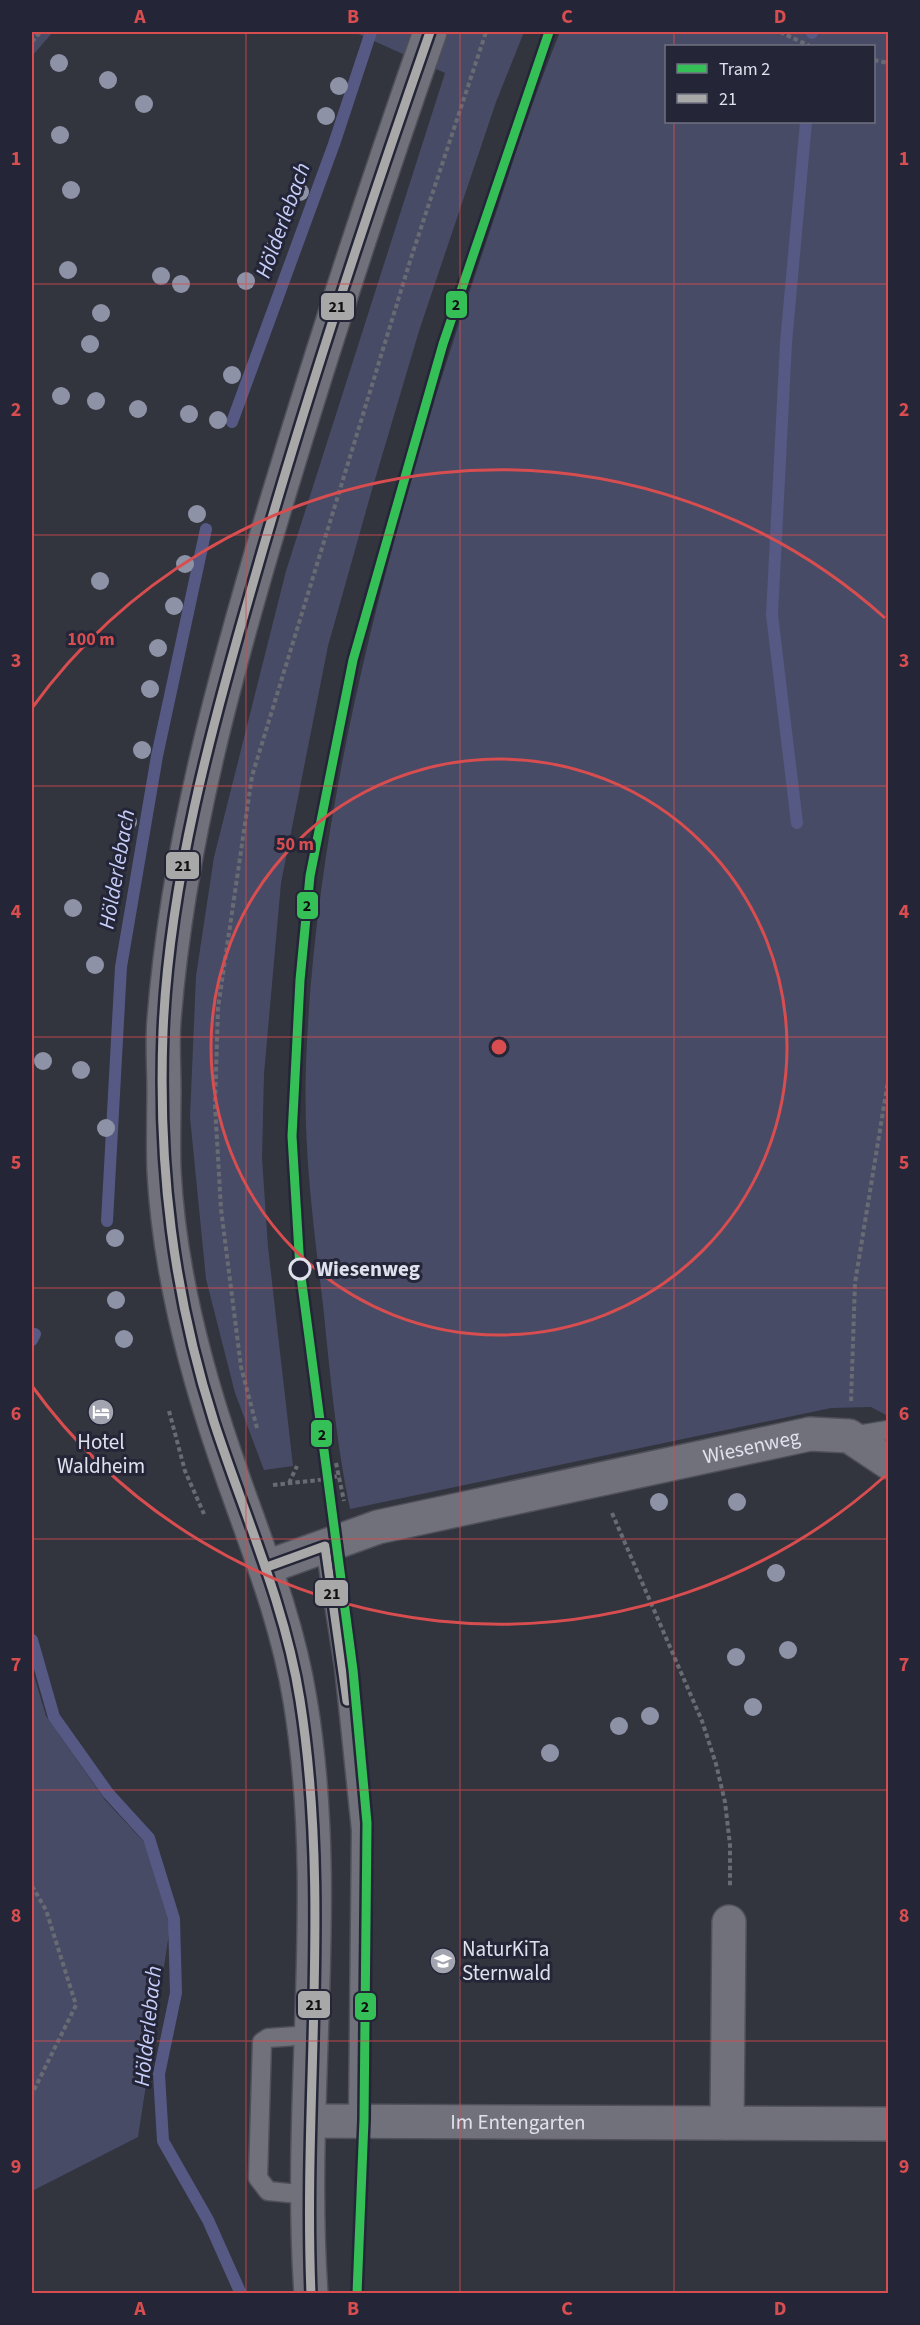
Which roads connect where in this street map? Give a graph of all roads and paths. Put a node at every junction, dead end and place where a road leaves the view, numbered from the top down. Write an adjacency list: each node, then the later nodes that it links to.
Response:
1 (40, 32): 5 (path)
2 (430, 32): 22 (main road)
3 (486, 32): 10 (path)
4 (780, 32): 6 (path)
5 (32, 42)
6 (808, 45)
7 (888, 1080): 11 (path)
8 (168, 1404): 20 (path)
9 (888, 1430): 11 (lane, Wiesenweg)
10 (258, 1431)
11 (849, 1436): 12 (main road); 16 (main road, Wiesenweg)
12 (888, 1462)
13 (297, 1466): 17 (path)
14 (270, 1474): 18 (path)
15 (339, 1475): 17 (path)
16 (599, 1481): 21 (main road, Wiesenweg); 24 (path)
17 (289, 1483): 18 (path)
18 (273, 1485): 19 (path)
19 (272, 1496)
20 (209, 1525)
21 (325, 1546): 22 (main road, Wiesenweg); 27 (lane)
22 (267, 1567): 25 (main road)
23 (32, 1886): 26 (path)
24 (729, 1922): 29 (main road)
25 (311, 2035): 28 (main road); 31 (lane)
26 (32, 2094)
27 (358, 2120): 28 (main road, Im Entengarten); 29 (main road, Im Entengarten)
28 (310, 2121): 31 (main road)
29 (727, 2124): 30 (main road, Im Entengarten)
30 (888, 2124)
31 (309, 2195): 32 (main road)
32 (311, 2294)

